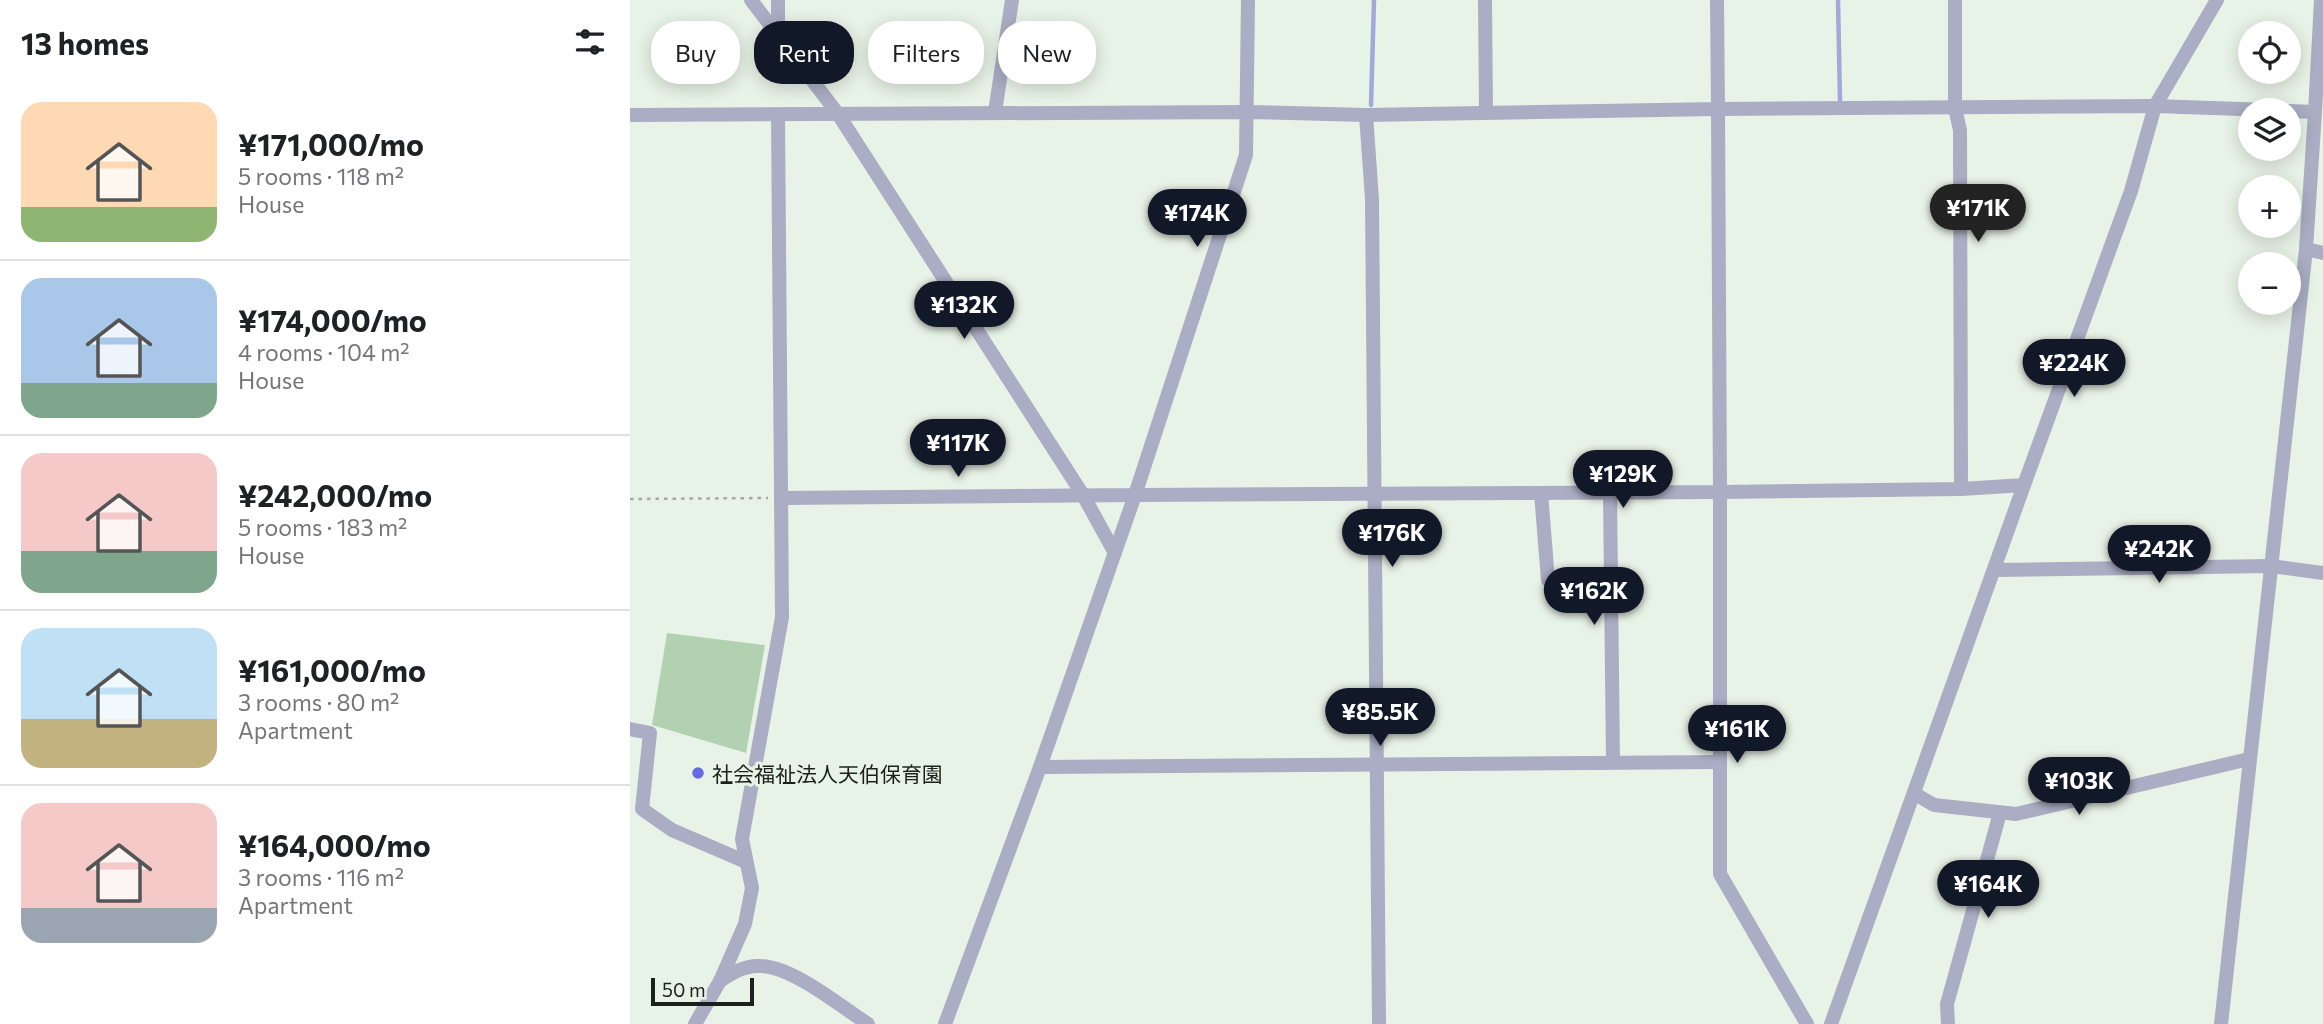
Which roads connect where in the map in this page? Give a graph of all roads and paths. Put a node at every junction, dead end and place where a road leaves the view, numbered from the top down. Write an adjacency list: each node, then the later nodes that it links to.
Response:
1 (751, 0): 10 (street)
2 (778, 0): 11 (street)
3 (1012, 0): 19 (street)
4 (1248, 0): 20 (street)
5 (1485, 0): 17 (street)
6 (1717, 0): 15 (street)
7 (1955, 0): 14 (street)
8 (2217, 0): 13 (street)
9 (2321, 0): 21 (street)
10 (767, 21)
11 (776, 21)
12 (815, 84): 22 (street)
13 (2155, 106): 14 (street); 16 (street); 28 (street)
14 (1955, 108): 15 (street); 29 (street)
15 (1718, 109): 17 (street); 32 (street)
16 (2238, 109)
17 (1486, 111): 23 (street)
18 (2301, 111): 21 (street)
19 (995, 112): 20 (street); 22 (street)
20 (1249, 112): 23 (street); 35 (street)
21 (2315, 112): 26 (street)
22 (838, 114): 25 (street); 34 (street)
23 (1366, 114): 33 (street)
24 (630, 115): 25 (street)
25 (778, 115): 36 (street)
26 (2306, 249): 27 (street); 39 (street)
27 (2323, 253)
28 (2024, 485): 29 (street); 40 (street)
29 (1961, 489): 32 (street)
30 (1541, 492): 31 (street); 33 (street); 42 (street)
31 (1610, 492): 32 (street); 45 (street)
32 (1720, 492): 46 (street)
33 (1374, 494): 35 (street); 47 (street)
34 (1083, 495): 35 (street); 36 (street); 38 (street)
35 (1135, 495): 38 (street)
36 (781, 498): 37 (path); 51 (street)
37 (630, 499)
38 (1115, 554): 48 (street)
39 (2272, 566): 40 (street); 41 (street); 44 (street)
40 (1996, 570): 49 (street)
41 (2323, 573)
42 (1549, 580)
43 (630, 729): 51 (street)
44 (2249, 759): 50 (street); 60 (street)
45 (1613, 762): 46 (street); 47 (street)
46 (1719, 762): 57 (street)
47 (1377, 766): 48 (street); 56 (street)
48 (1040, 768): 55 (street)
49 (1915, 794): 50 (street); 58 (street)
50 (2000, 813): 59 (street)
51 (744, 861): 52 (street)
52 (720, 981): 53 (street); 54 (street)
53 (695, 1024)
54 (868, 1024)
55 (945, 1024)
56 (1379, 1024)
57 (1807, 1024)
58 (1831, 1024)
59 (1948, 1024)
60 (2221, 1024)

